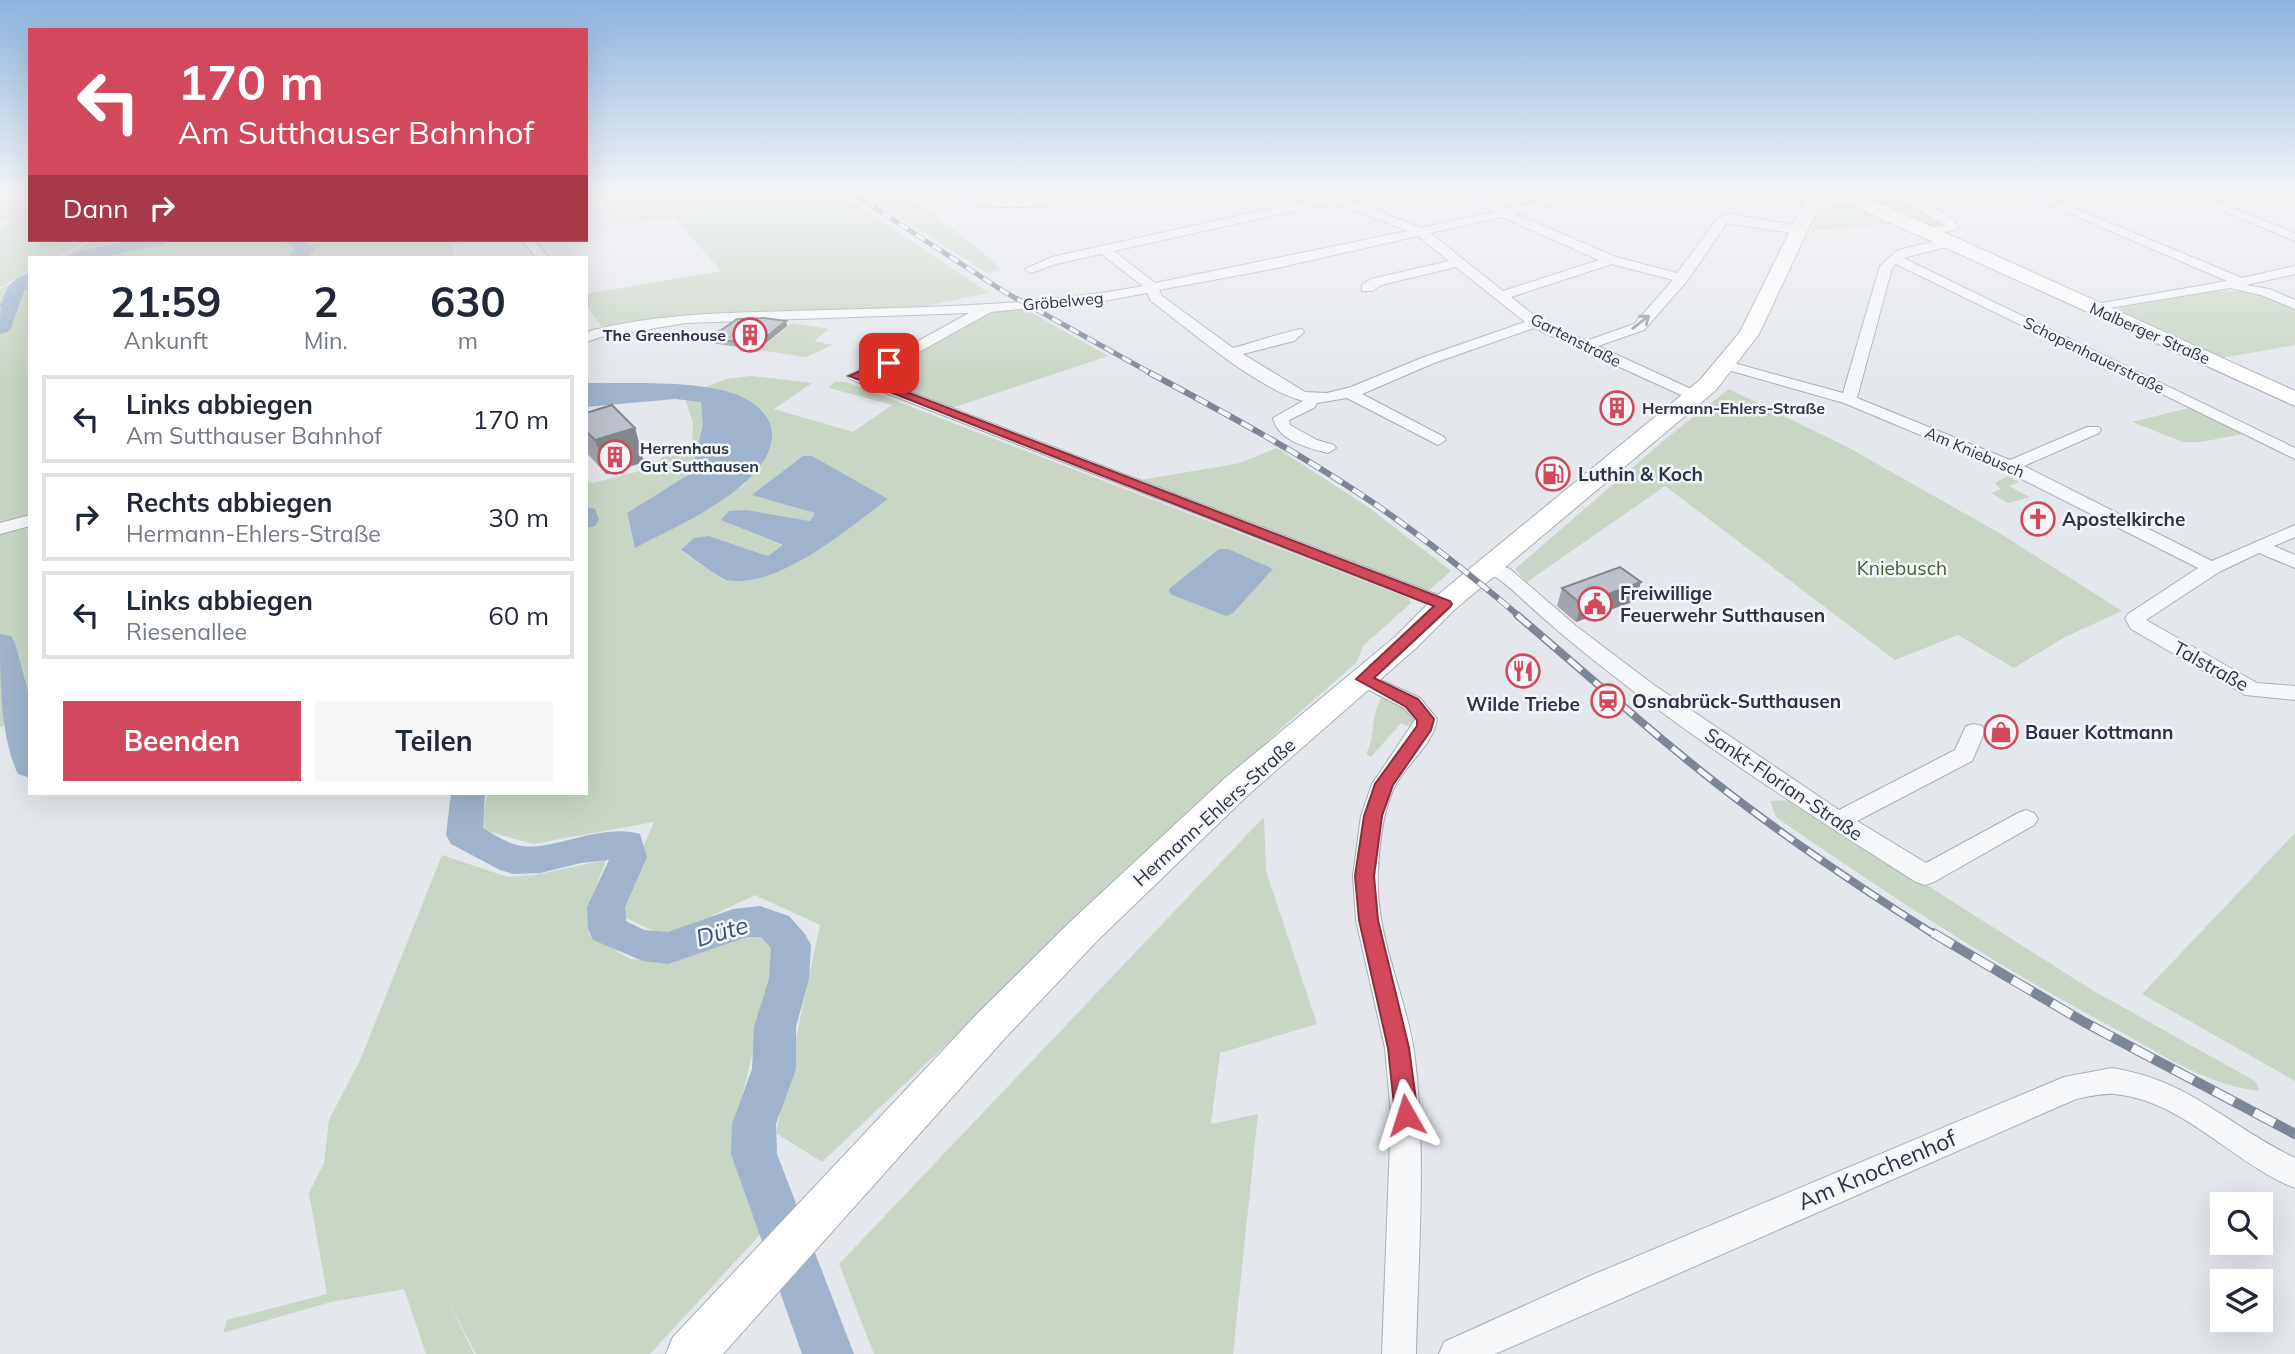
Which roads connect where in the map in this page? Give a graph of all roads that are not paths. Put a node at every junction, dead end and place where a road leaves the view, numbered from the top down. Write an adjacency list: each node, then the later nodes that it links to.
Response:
1 (1085, 254): 14 (street)
2 (1111, 254): 19 (street)
3 (1316, 254): 19 (street, Gröbelweg)
4 (1450, 254): 13 (street, Gartenstraße)
5 (1597, 254): 12 (street)
6 (1699, 254): 16 (street)
7 (1787, 254): 30 (street, Hermann-Ehlers-Straße)
8 (1900, 254): 11 (street)
9 (1977, 254): 23 (street, Malberger Straße)
10 (2167, 254): 17 (street)
11 (1892, 259): 35 (street); 39 (street, Schopenhauerstraße)
12 (1611, 260): 16 (street); 20 (street)
13 (1460, 262): 18 (street); 20 (street, Gartenstraße)
14 (1031, 269)
15 (2295, 270): 17 (street)
16 (1682, 278): 28 (street, one-way to 16)
17 (2232, 283): 21 (street); 23 (street)
18 (1367, 288)
19 (1152, 289): 22 (street, Gröbelweg); 29 (street)
20 (1502, 296): 25 (street, Gartenstraße)
21 (2295, 304)
22 (988, 308): 27 (street, Gröbelweg); 48 (street)
23 (2096, 308): 34 (street, Malberger Straße)
24 (589, 320): 27 (street)
25 (1535, 323): 28 (street, Gartenstraße); 31 (street)
26 (1297, 332): 29 (street)
27 (592, 336)
28 (1586, 346): 32 (street, Gartenstraße)
29 (1231, 353): 33 (street)
30 (1726, 365): 32 (street, Hermann-Ehlers-Straße); 35 (street, Am Kniebusch)
31 (1347, 392): 33 (street); 37 (street)
32 (1697, 397): 46 (street, Hermann-Ehlers-Straße)
33 (1312, 399): 38 (street)
34 (2295, 399)
35 (1849, 400): 40 (street, Am Kniebusch)
36 (2093, 430): 40 (street)
37 (1438, 440)
38 (1328, 448)
39 (2295, 454)
40 (2010, 466): 47 (street, Am Kniebusch)
41 (28, 521): 42 (street)
42 (0, 529)
43 (2295, 530): 44 (street)
44 (2257, 546): 45 (street); 47 (street)
45 (2295, 562)
46 (1489, 567): 48 (street, Hermann-Ehlers-Straße); 53 (street, Sankt-Florian-Straße)
47 (2212, 568): 50 (street, Talstraße)
48 (1444, 604): 49 (street, Hermann-Ehlers-Straße)
49 (1364, 679): 55 (street, Hermann-Ehlers-Straße); 56 (street)
50 (2295, 693)
51 (1974, 731): 53 (street)
52 (2026, 819): 53 (street, Sankt-Florian-Straße)
53 (1838, 821)
54 (2295, 1173): 57 (street, Am Knochenhof)
55 (690, 1354)
56 (1399, 1354)
57 (1457, 1354)

